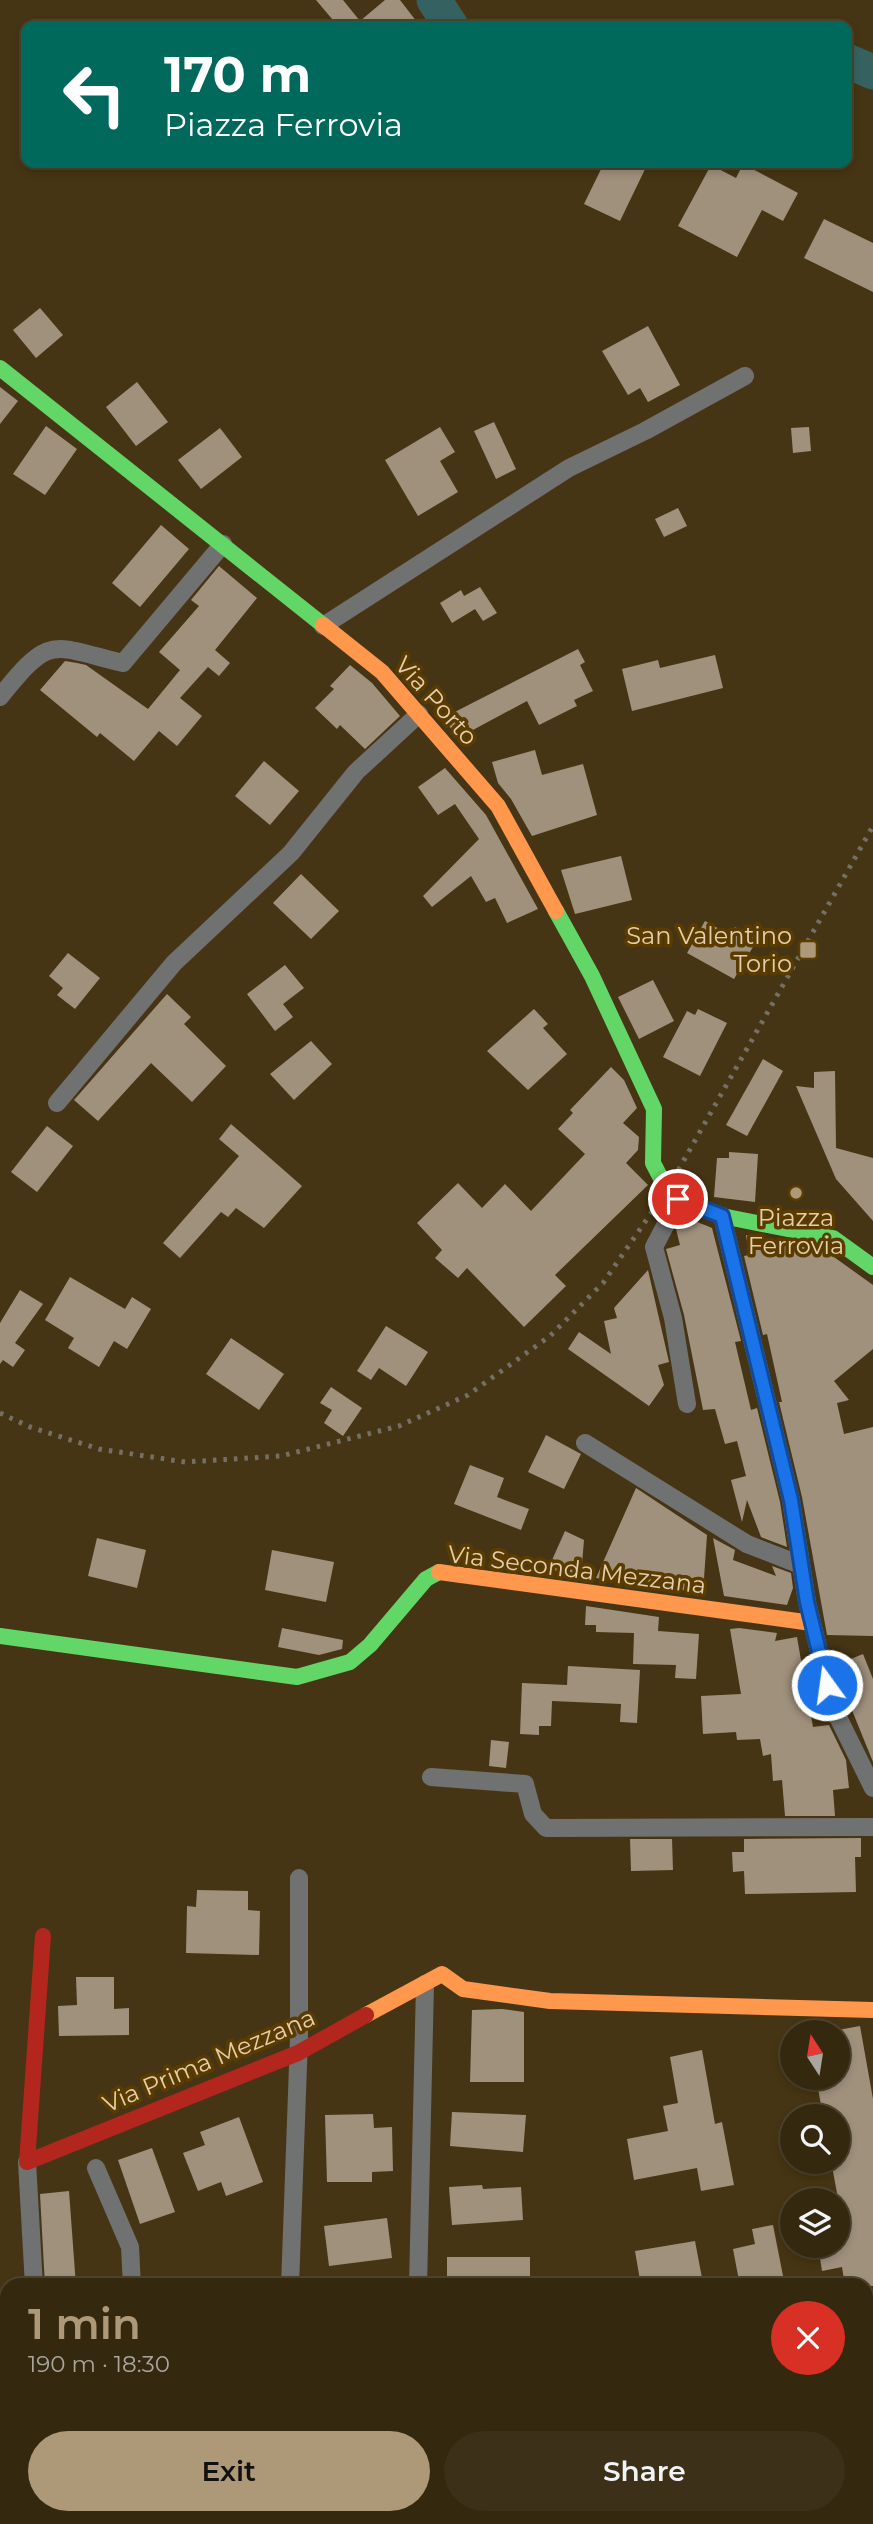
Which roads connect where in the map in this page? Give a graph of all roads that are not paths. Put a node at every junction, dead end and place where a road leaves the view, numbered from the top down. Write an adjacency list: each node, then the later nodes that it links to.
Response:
1 (0, 368): 3 (street, Via Porto)
2 (745, 376): 4 (street)
3 (223, 544): 4 (street, Via Porto); 5 (street)
4 (323, 626): 6 (street, Via Porto)
5 (0, 697)
6 (419, 714): 7 (street); 8 (street, Via Porto)
7 (57, 1103)
8 (673, 1194): 9 (street); 11 (street)
9 (722, 1216): 10 (street); 13 (street)
10 (873, 1267)
11 (687, 1404)
12 (585, 1443): 13 (street)
13 (801, 1565): 14 (street)
14 (812, 1623): 15 (street, Via Seconda Mezzana); 17 (street)
15 (0, 1636)
16 (430, 1777): 18 (street)
17 (873, 1788)
18 (873, 1827)
19 (299, 1878): 23 (street)
20 (43, 1936): 24 (street)
21 (425, 1984): 22 (street, Via Prima Mezzana); 23 (street, Via Prima Mezzana); 29 (street)
22 (873, 2010)
23 (298, 2053): 24 (street, Via Prima Mezzana); 28 (street)
24 (27, 2162): 26 (street)
25 (96, 2168): 27 (street)
26 (34, 2278)
27 (132, 2278)
28 (290, 2278)
29 (418, 2278)

